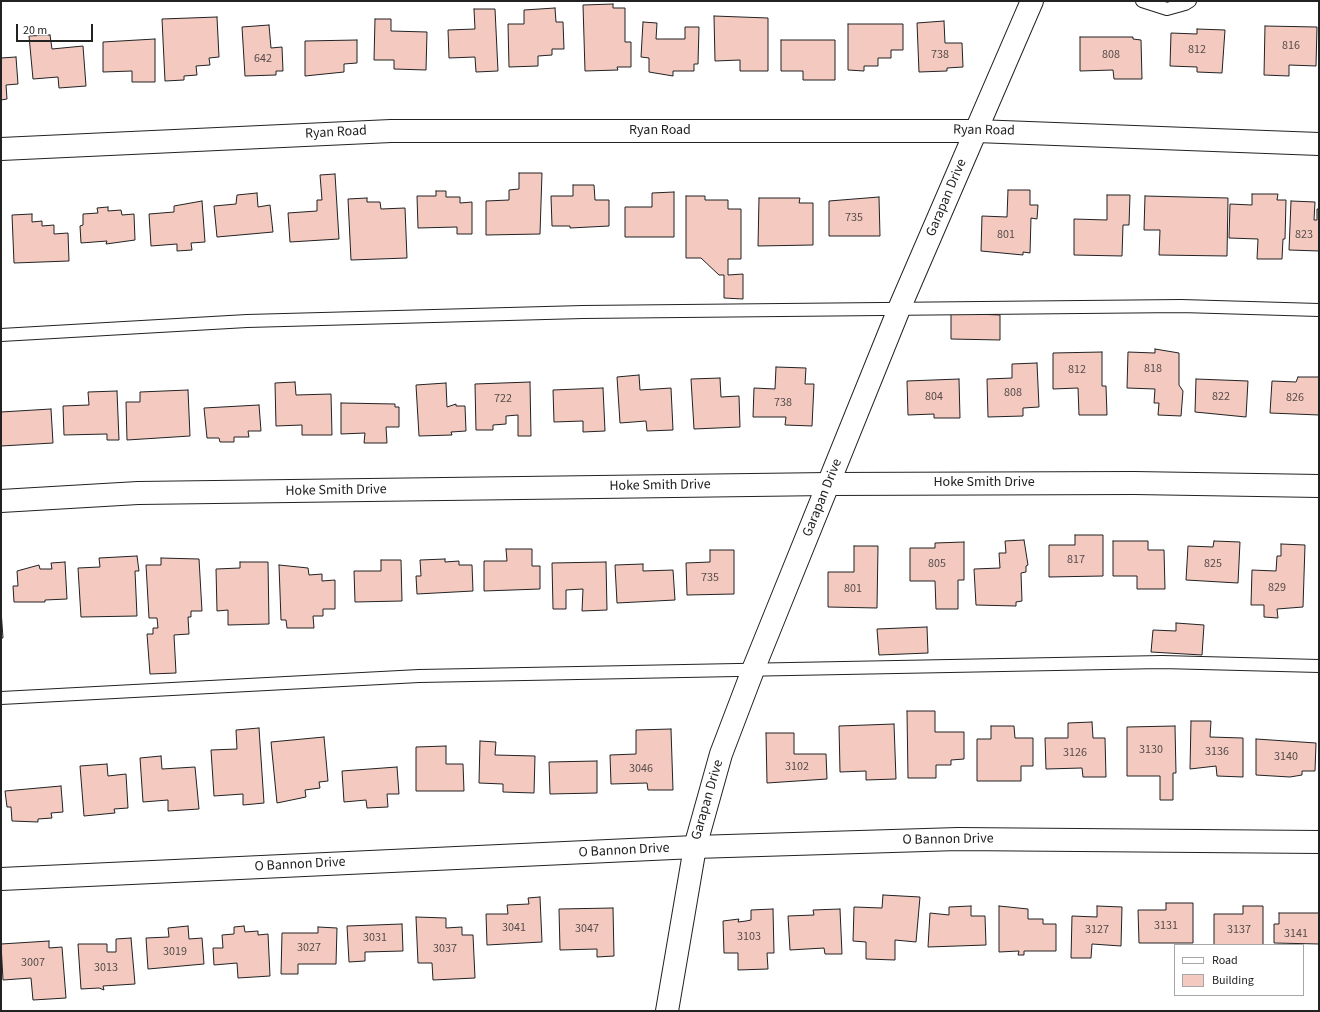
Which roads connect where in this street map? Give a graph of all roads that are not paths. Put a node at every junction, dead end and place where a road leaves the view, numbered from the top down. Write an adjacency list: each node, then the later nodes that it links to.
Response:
1 (1032, 1): 4 (street, Garapan Drive)
2 (1142, 1): 3 (lane)
3 (1190, 1)
4 (976, 131): 5 (street, Ryan Road); 6 (street, Ryan Road); 7 (street, Garapan Drive)
5 (1319, 144)
6 (1, 149)
7 (899, 309): 8 (lane); 9 (lane); 10 (street, Garapan Drive)
8 (1319, 310)
9 (1, 335)
10 (828, 484): 11 (street, Hoke Smith Drive); 12 (street, Hoke Smith Drive); 14 (street, Garapan Drive)
11 (1319, 486)
12 (1, 501)
13 (1319, 666): 14 (lane)
14 (753, 670): 15 (lane); 17 (street, Garapan Drive)
15 (1, 698)
16 (1319, 842): 17 (street, O Bannon Drive)
17 (695, 847): 18 (street, O Bannon Drive); 19 (street, Garapan Drive)
18 (1, 879)
19 (667, 1011)

